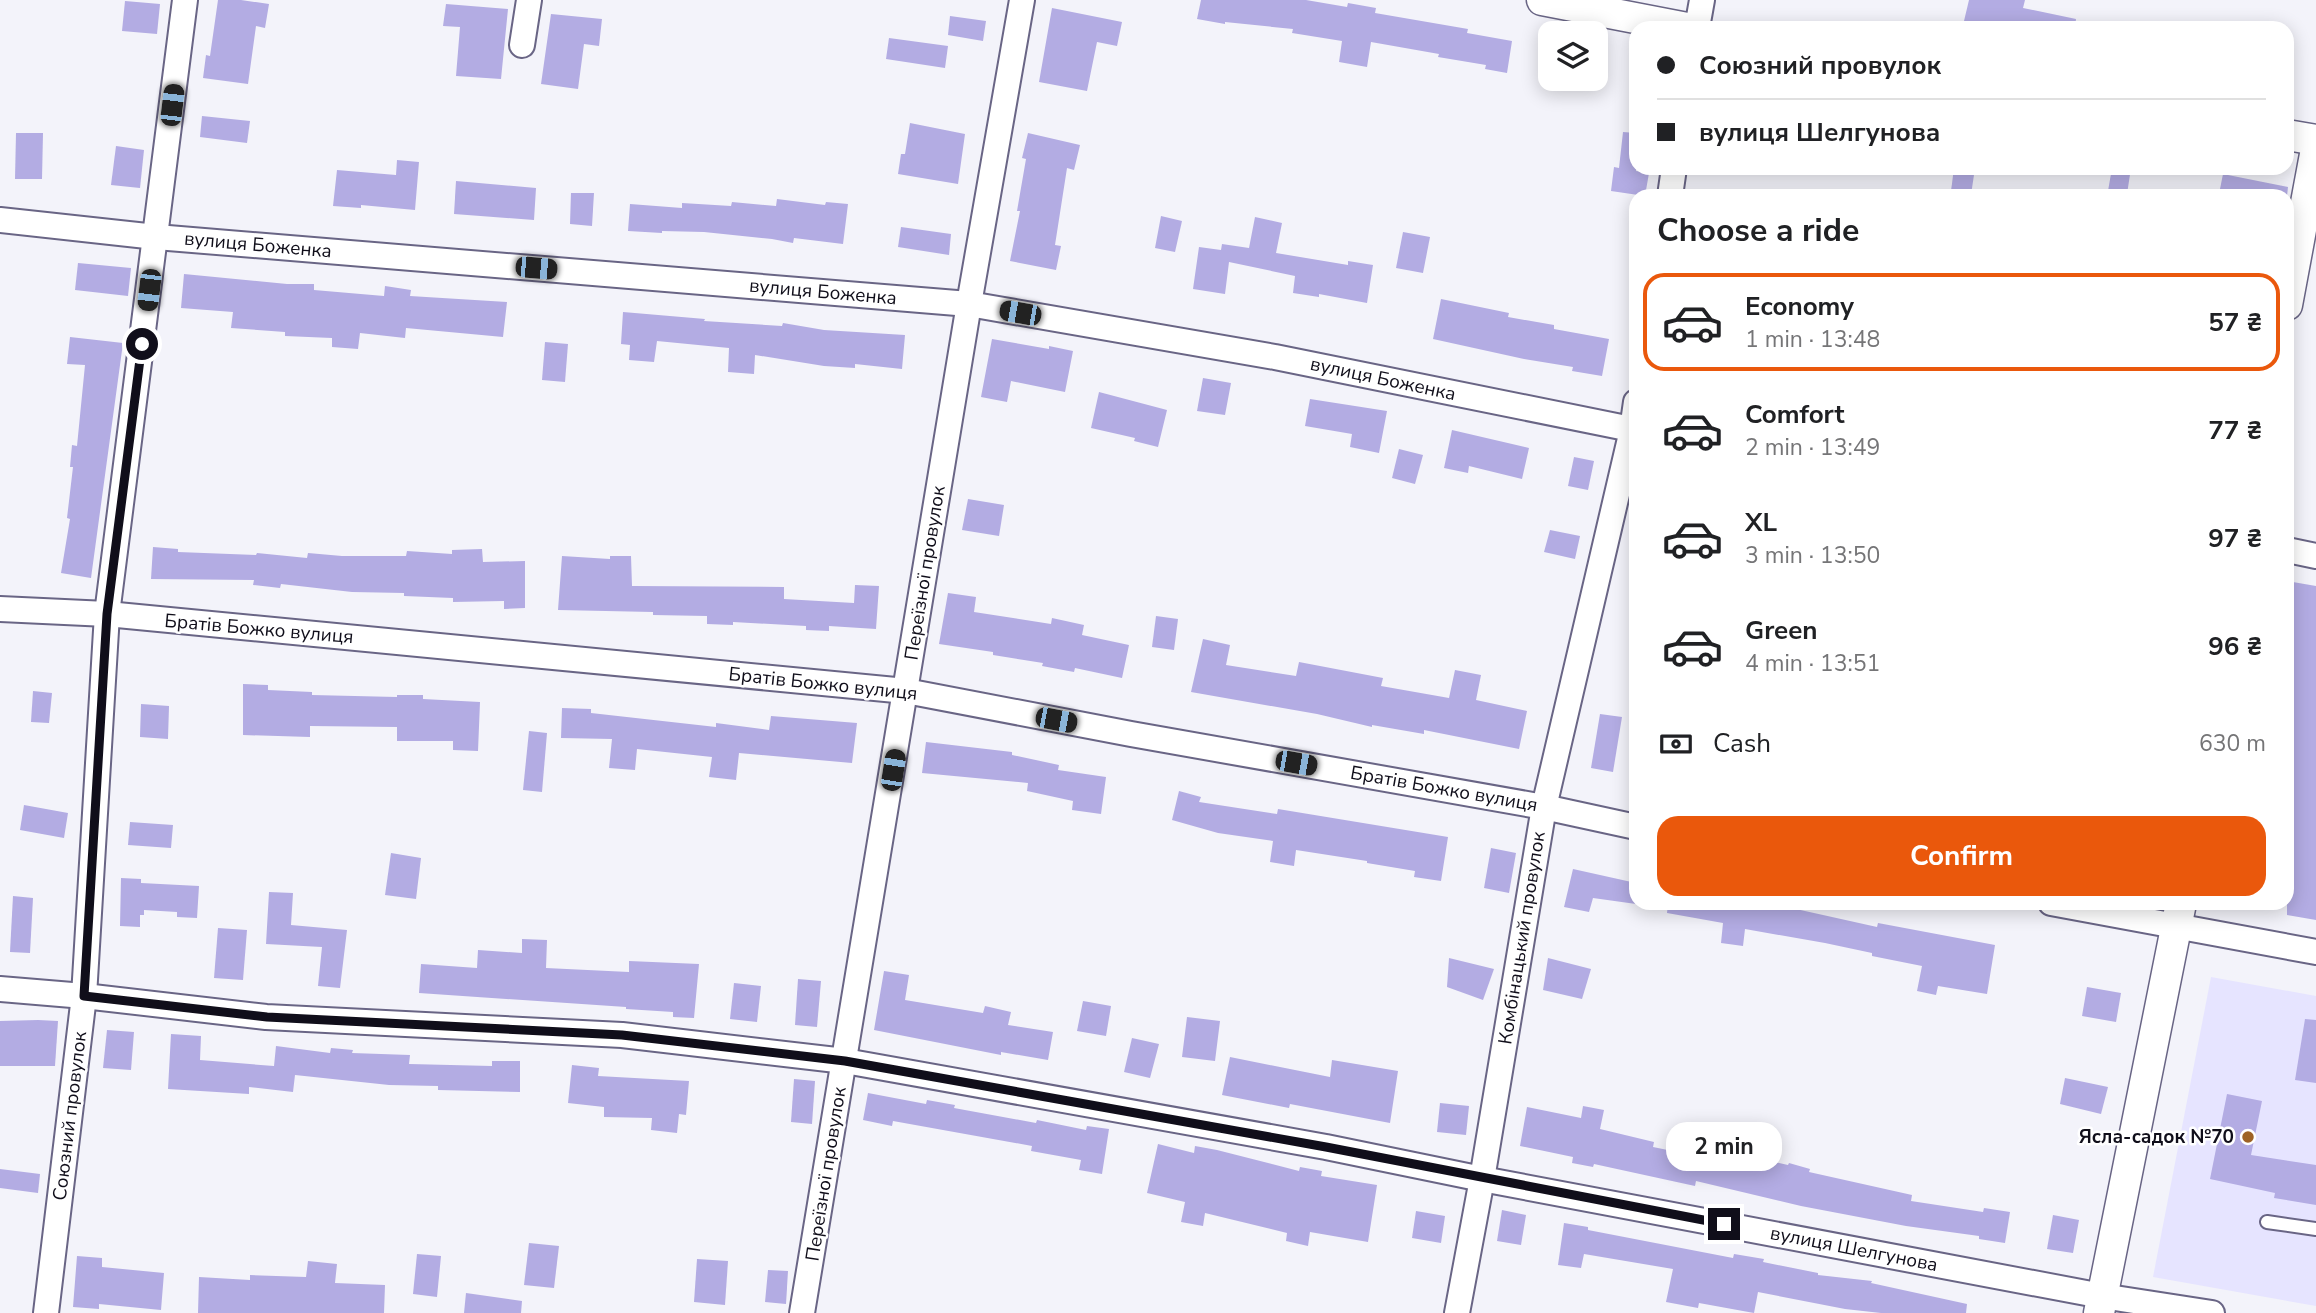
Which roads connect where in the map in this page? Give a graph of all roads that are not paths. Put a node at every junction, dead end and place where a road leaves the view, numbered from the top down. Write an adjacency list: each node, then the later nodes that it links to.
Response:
1 (185, 0): 13 (street, Союзний провулок)
2 (529, 0): 8 (street)
3 (1022, 0): 15 (street, Переїзної провулок)
4 (1542, 0): 6 (street)
5 (1702, 0): 7 (street)
6 (1652, 21)
7 (1698, 21)
8 (522, 45)
9 (2294, 136): 10 (street)
10 (2316, 140)
11 (2316, 149): 14 (street)
12 (0, 220): 13 (street, вулиця Боженка)
13 (156, 237): 15 (street, вулиця Боженка); 21 (street, Союзний провулок)
14 (2294, 267)
15 (969, 304): 16 (street, вулиця Боженка); 22 (street, Переїзної провулок)
16 (1629, 429)
17 (1629, 451): 23 (street, Комбінацький провулок)
18 (2294, 551): 19 (street)
19 (2316, 556)
20 (0, 609): 21 (street, Братів Божко вулиця)
21 (107, 614): 22 (street, Братів Божко вулиця); 29 (street, Союзний провулок)
22 (906, 691): 23 (street, Братів Божко вулиця); 30 (street, Переїзної провулок)
23 (1544, 807): 24 (street, Братів Божко вулиця); 31 (street, Комбінацький провулок)
24 (1629, 825)
25 (2133, 910): 26 (street)
26 (2179, 914): 27 (street); 34 (street)
27 (2316, 952)
28 (0, 989): 29 (street, вулиця Шелгунова)
29 (84, 996): 30 (street, вулиця Шелгунова); 35 (street, Союзний провулок)
30 (845, 1061): 31 (street, вулиця Шелгунова); 36 (street, Переїзної провулок)
31 (1482, 1179): 34 (street, вулиця Шелгунова); 37 (street, Комбінацький провулок)
32 (2267, 1222): 33 (lane)
33 (2316, 1229)
34 (2100, 1304): 38 (street, вулиця Шелгунова)
35 (46, 1313)
36 (802, 1313)
37 (1457, 1313)
38 (2212, 1313)

